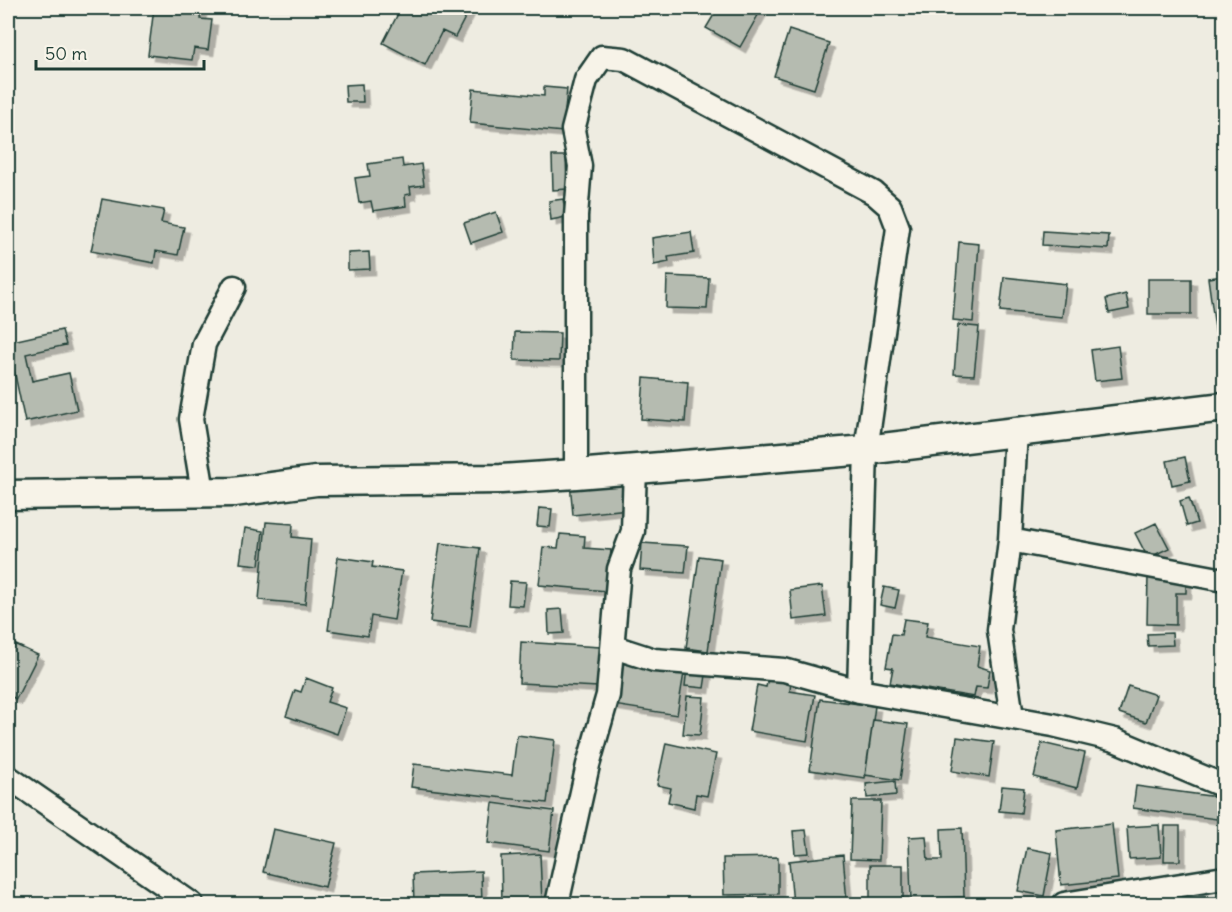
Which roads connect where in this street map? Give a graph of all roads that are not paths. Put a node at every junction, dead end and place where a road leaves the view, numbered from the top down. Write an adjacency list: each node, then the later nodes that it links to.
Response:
1 (234, 286): 7 (street)
2 (1224, 407): 3 (street)
3 (1017, 431): 4 (street); 9 (street)
4 (866, 450): 5 (street); 6 (street); 12 (street)
5 (635, 467): 6 (street); 11 (street)
6 (576, 474): 7 (street)
7 (203, 492): 8 (street)
8 (8, 495)
9 (1010, 540): 10 (street); 13 (street)
10 (1224, 580)
11 (614, 647): 12 (street); 18 (street)
12 (860, 691): 13 (street)
13 (1012, 717): 15 (street)
14 (8, 777): 17 (street)
15 (1224, 786)
16 (1224, 878): 19 (street)
17 (192, 904)
18 (557, 904)
19 (1064, 904)

